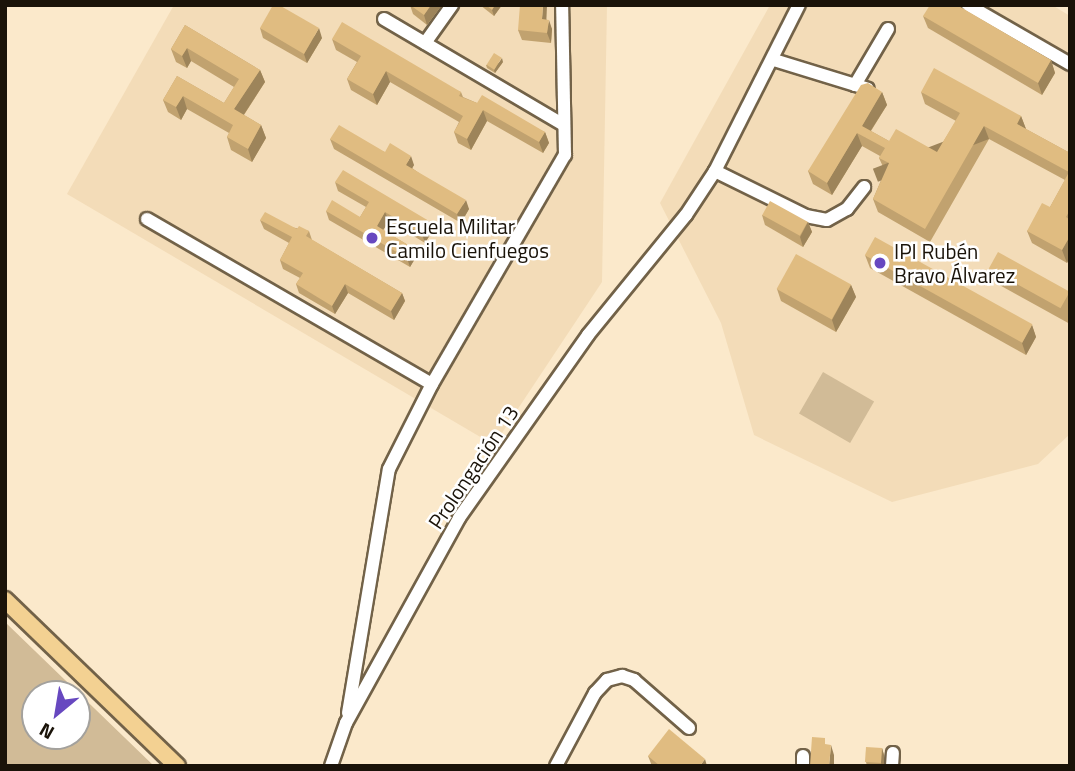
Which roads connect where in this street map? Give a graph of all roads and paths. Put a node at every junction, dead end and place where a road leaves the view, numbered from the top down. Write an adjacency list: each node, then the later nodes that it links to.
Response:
1 (452, 5): 7 (street)
2 (562, 5): 12 (street)
3 (799, 5): 8 (street, Prolongación 13)
4 (968, 5): 9 (street)
5 (384, 19): 7 (street)
6 (888, 29): 10 (street)
7 (425, 43): 12 (street)
8 (774, 60): 10 (street); 13 (street, Prolongación 13)
9 (1070, 64)
10 (855, 85): 11 (street)
11 (868, 89)
12 (564, 125): 16 (street)
13 (715, 171): 14 (street); 18 (street, Prolongación 13)
14 (864, 187)
15 (147, 219): 16 (street)
16 (432, 384): 18 (street)
17 (5, 600): 20 (main road)
18 (346, 723): 21 (street, Prolongación 13)
19 (689, 727): 22 (street)
20 (177, 766)
21 (331, 766)
22 (555, 766)

